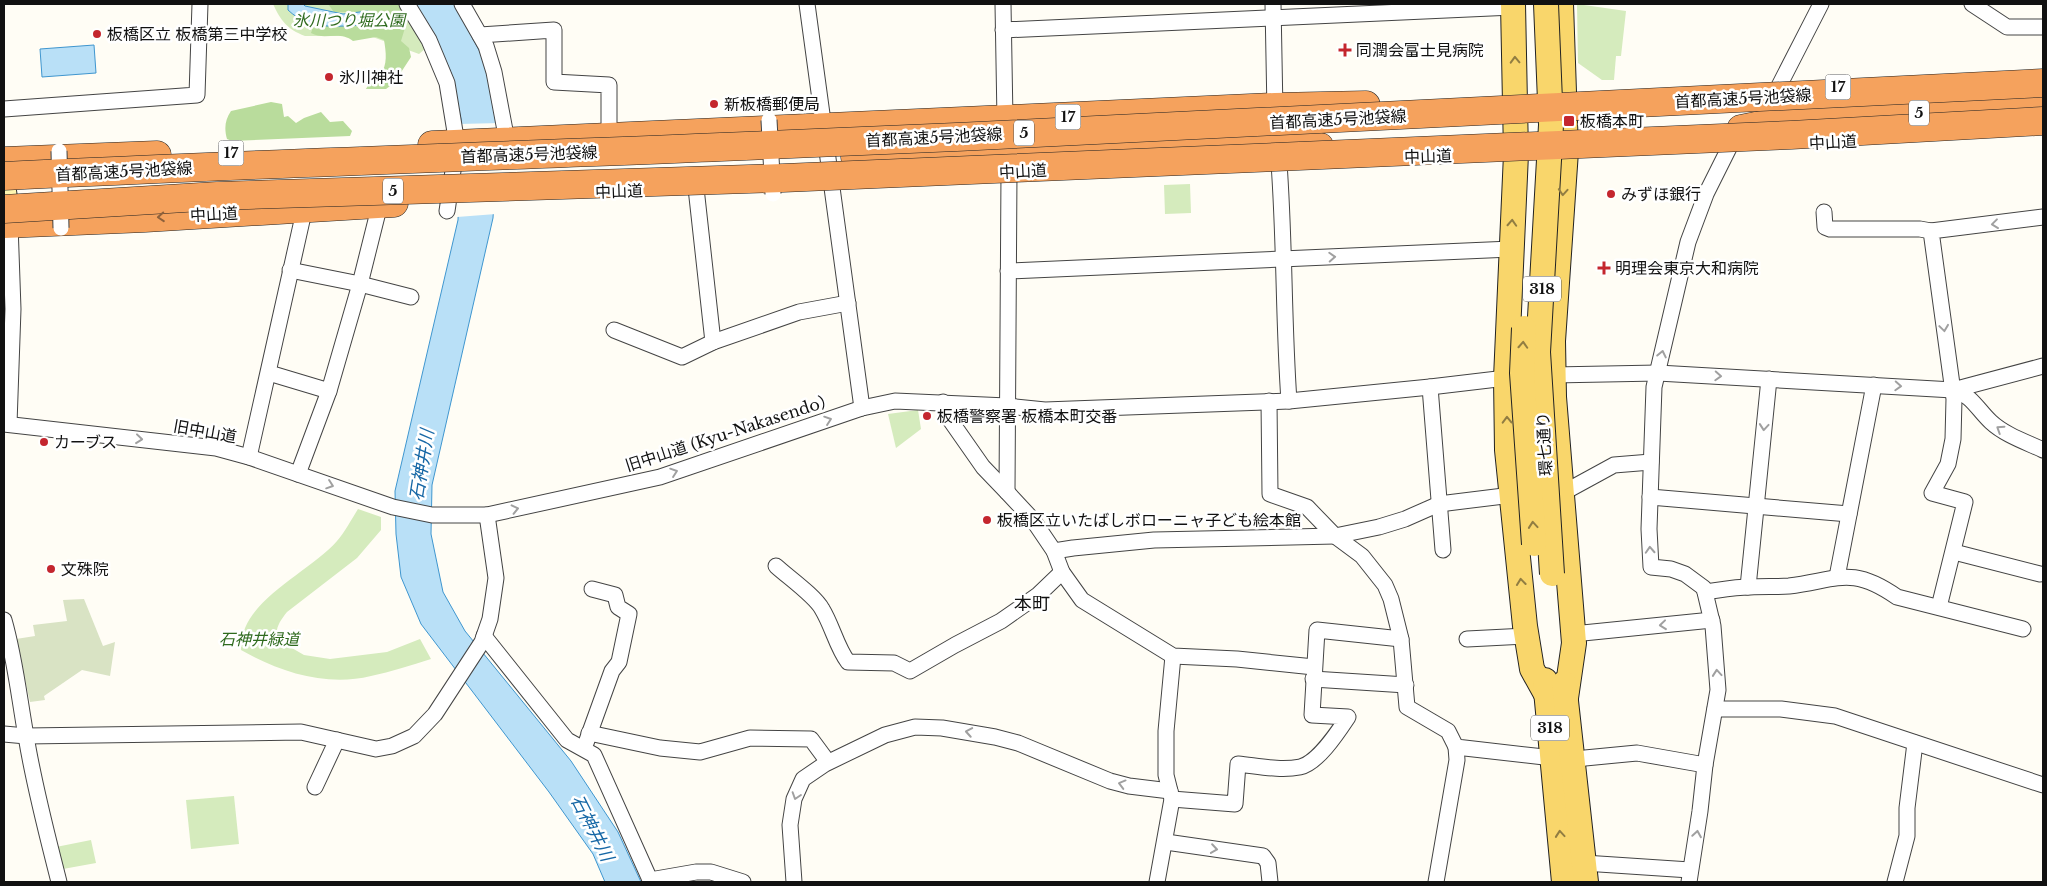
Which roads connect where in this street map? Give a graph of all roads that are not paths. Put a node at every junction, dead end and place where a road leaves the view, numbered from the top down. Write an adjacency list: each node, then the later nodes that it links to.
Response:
1 (200, 4): 24 (street)
2 (407, 4): 32 (street)
3 (462, 4): 14 (street)
4 (807, 4): 28 (street)
5 (1003, 4): 13 (street)
6 (1546, 4): 98 (main road, 環七通り / 318, bridge)
7 (1561, 4): 20 (main road)
8 (1821, 4): 18 (street)
9 (1519, 5): 11 (street); 21 (main road, one-way to 9); 98 (main road, 環七通り / 318, one-way to 9, bridge)
10 (1981, 6): 12 (street)
11 (1273, 11): 13 (street); 22 (street)
12 (2043, 27)
13 (1003, 30): 26 (street)
14 (480, 35): 30 (street); 31 (street)
15 (2043, 72): 18 (highway, 17)
16 (2043, 77): 19 (highway, 17)
17 (2043, 83): 41 (highway, 首都高速5号池袋線 / 5, bridge)
18 (1779, 86): 19 (highway, 17)
19 (1634, 94): 20 (highway, 17)
20 (1564, 98): 21 (highway, 17); 37 (main road)
21 (1516, 101): 22 (highway, 17); 38 (main road)
22 (1275, 107): 26 (highway, 17); 34 (street)
23 (2043, 107): 35 (highway, 5)
24 (4, 109)
25 (769, 120): 45 (street, bridge)
26 (1005, 120): 28 (highway, 17)
27 (2043, 121): 50 (highway, 首都高速5号池袋線 / 5, bridge)
28 (824, 128): 30 (highway, 17); 42 (street); 44 (highway, bridge)
29 (2043, 132): 33 (highway, 中山道)
30 (609, 137): 31 (highway, 17)
31 (505, 141): 32 (highway, 17)
32 (458, 144): 39 (highway, 17); 47 (street)
33 (1730, 146): 35 (highway, 中山道); 65 (street, one-way to 33)
34 (1270, 148): 38 (highway, 中山道); 40 (highway, 中山道); 50 (highway, bridge); 55 (street)
35 (1640, 149): 37 (highway, 中山道)
36 (59, 151): 52 (street, bridge)
37 (1566, 152): 38 (highway, 中山道); 66 (main road, one-way to 66)
38 (1516, 154): 54 (main road, one-way to 38)
39 (4, 161)
40 (1009, 172): 42 (highway, 中山道); 57 (street)
41 (4, 178): 50 (street)
42 (833, 181): 43 (highway, 中山道); 60 (street)
43 (696, 188): 47 (highway, 中山道); 62 (street)
44 (4, 189)
45 (773, 194)
46 (380, 204): 47 (highway, 中山道); 48 (highway, 中山道); 58 (street)
47 (450, 204)
48 (301, 209): 50 (highway, 中山道, one-way to 50); 56 (street)
49 (1824, 212): 53 (street)
50 (5, 214): 78 (street)
51 (2043, 217): 53 (street, one-way to 53)
52 (61, 228)
53 (1931, 231): 71 (street, one-way to 71)
54 (1511, 249): 55 (street, one-way to 54); 67 (main road)
55 (1283, 260): 57 (street); 73 (street)
56 (290, 270): 58 (street); 64 (street)
57 (1008, 271): 76 (street)
58 (360, 284): 59 (street); 72 (street)
59 (411, 298)
60 (848, 303): 62 (street); 77 (street)
61 (614, 330): 62 (street)
62 (713, 342)
63 (2043, 366): 71 (street)
64 (269, 373): 72 (street); 80 (street)
65 (1658, 373): 66 (street); 68 (street, one-way to 68); 81 (street)
66 (1554, 375): 83 (main road)
67 (1506, 378): 70 (street, 旧中山道 (Kyu-Nakasendo）); 85 (main road, one-way to 67)
68 (1769, 379): 69 (street); 89 (street, one-way to 89)
69 (1874, 385): 71 (street, one-way to 71); 90 (street)
70 (1430, 388): 73 (street, 旧中山道 (Kyu-Nakasendo）); 87 (street)
71 (1953, 390): 79 (street, one-way to 71); 95 (street)
72 (329, 391): 82 (street)
73 (1289, 400): 74 (street, 旧中山道 (Kyu-Nakasendo）)
74 (1269, 401): 76 (street, 旧中山道 (Kyu-Nakasendo）); 92 (street)
75 (943, 402): 76 (street, 旧中山道 (Kyu-Nakasendo）); 77 (street, 旧中山道 (Kyu-Nakasendo）); 84 (street)
76 (1007, 406): 84 (street)
77 (862, 408): 91 (street, 旧中山道 (Kyu-Nakasendo）, one-way to 77)
78 (6, 424): 80 (street, 旧中山道, one-way to 80)
79 (2043, 450)
80 (249, 457): 82 (street, 旧中山道)
81 (1651, 462): 83 (street); 86 (street)
82 (298, 474): 88 (street, 旧中山道, one-way to 88)
83 (1561, 489): 108 (main road)
84 (1008, 492): 94 (street)
85 (1512, 495): 87 (street); 109 (main road, one-way to 85)
86 (1650, 497): 89 (street); 103 (street, one-way to 86)
87 (1439, 504): 92 (street); 93 (street)
88 (393, 506): 91 (street, 旧中山道 (Kyu-Nakasendo）)
89 (1757, 506): 90 (street); 101 (street)
90 (1849, 514): 100 (street)
91 (487, 515): 110 (street)
92 (1335, 536): 94 (street); 111 (street)
93 (1443, 550)
94 (1054, 552): 97 (street)
95 (1954, 552): 99 (street); 104 (street)
96 (776, 566): 97 (street)
97 (1062, 572): 113 (street)
98 (1544, 574): 116 (main road, 環七通り / 318)
99 (2040, 574)
100 (1837, 577): 101 (street); 104 (street)
101 (1748, 587): 103 (street)
102 (592, 589): 118 (street)
103 (1705, 592): 106 (street)
104 (1939, 607): 107 (street)
105 (4, 620): 120 (street)
106 (1712, 620): 108 (street, one-way to 108); 117 (street, one-way to 106)
107 (2023, 629)
108 (1573, 634): 116 (main road)
109 (1527, 636): 112 (street); 116 (main road)
110 (483, 639): 121 (street); 124 (street)
111 (1400, 639): 114 (street); 115 (street)
112 (1467, 639)
113 (1173, 656): 114 (street); 130 (street)
114 (1314, 673): 115 (street); 130 (street)
115 (1406, 685): 123 (street)
116 (1556, 697): 125 (main road, 環七通り / 318)
117 (1715, 709): 122 (street); 127 (street)
118 (589, 733): 124 (street); 126 (street)
119 (4, 734): 120 (street)
120 (26, 736): 121 (street); 135 (street)
121 (337, 740): 128 (street)
122 (1916, 743): 129 (street); 142 (street)
123 (1456, 747): 125 (street); 140 (street)
124 (584, 749): 134 (street)
125 (1563, 760): 127 (street); 132 (main road, 環七通り / 318); 141 (main road, 環七通り / 318, one-way to 125)
126 (828, 762): 130 (street, one-way to 126); 137 (street, one-way to 137)
127 (1705, 765): 133 (street, one-way to 127)
128 (314, 786)
129 (2043, 786)
130 (1171, 795): 131 (street)
131 (1166, 842): 138 (street); 139 (street, one-way to 139)
132 (1585, 873): 133 (street)
133 (1690, 876)
134 (651, 881): 136 (street)
135 (60, 882)
136 (744, 882)
137 (794, 882)
138 (1158, 882)
139 (1270, 882)
140 (1436, 882)
141 (1564, 882)
142 (1895, 882)

